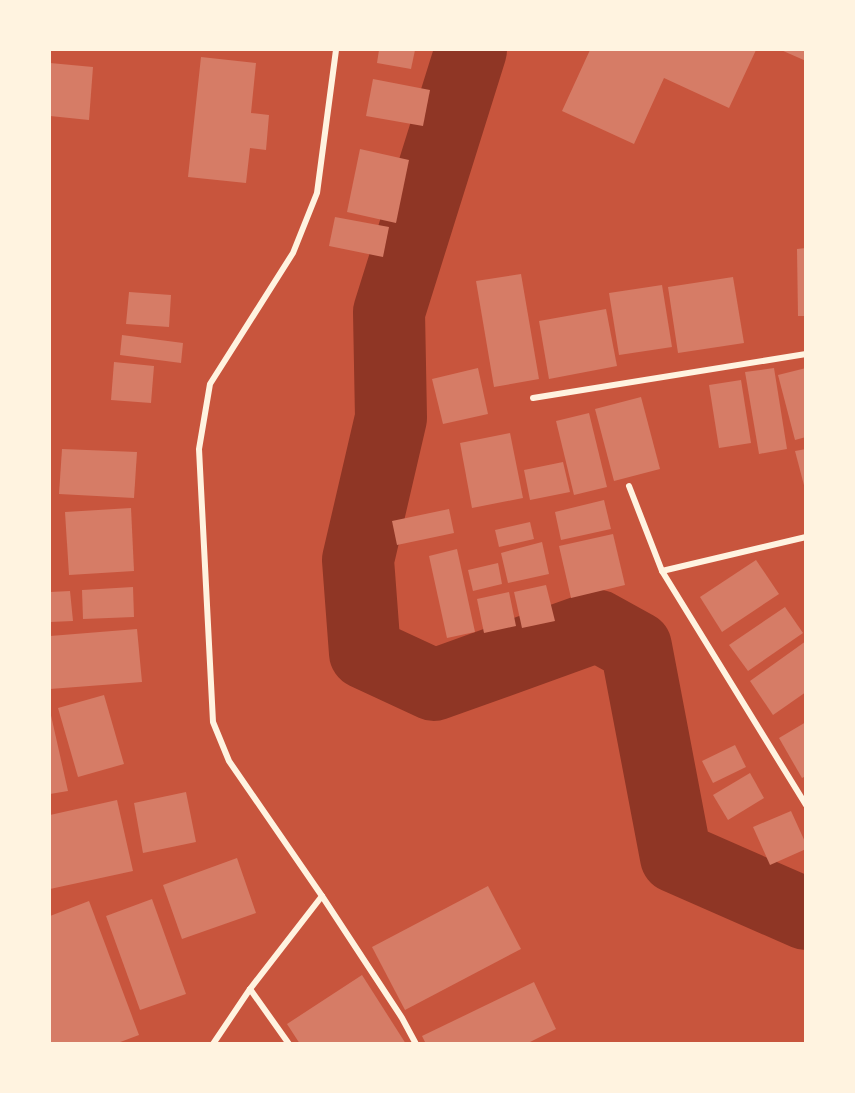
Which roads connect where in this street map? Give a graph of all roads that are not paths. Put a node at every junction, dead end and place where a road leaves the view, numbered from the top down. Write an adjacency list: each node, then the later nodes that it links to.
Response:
1 (336, 50): 8 (street)
2 (806, 354): 3 (street)
3 (533, 398)
4 (629, 486): 6 (street)
5 (806, 537): 6 (street)
6 (662, 571): 7 (street)
7 (806, 805)
8 (322, 896): 9 (street); 12 (street)
9 (250, 989): 10 (street); 11 (street)
10 (213, 1044)
11 (289, 1044)
12 (416, 1044)

